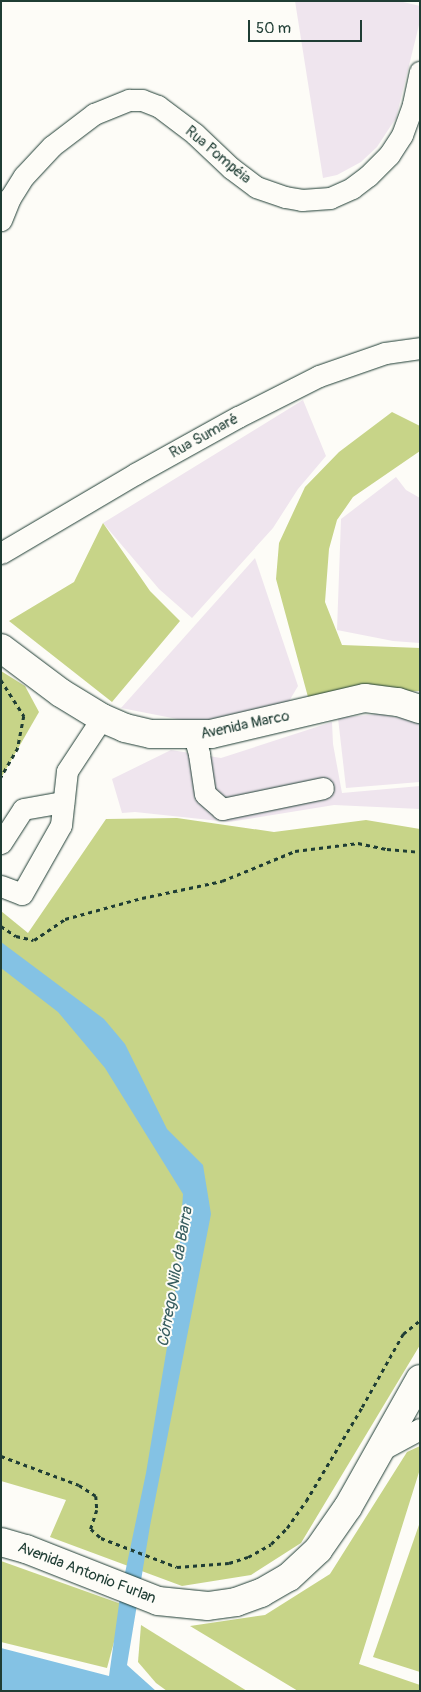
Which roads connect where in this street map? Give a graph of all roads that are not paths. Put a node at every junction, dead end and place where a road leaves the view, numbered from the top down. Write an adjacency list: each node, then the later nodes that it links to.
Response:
1 (420, 72): 2 (street, Rua Pompéia)
2 (1, 220)
3 (420, 348): 4 (street, Rua Sumaré)
4 (1, 553)
5 (1, 648): 7 (main road, Avenida Marco)
6 (420, 710): 8 (main road, Avenida Marco)
7 (102, 718): 8 (main road, Avenida Marco); 10 (street)
8 (194, 736): 9 (street)
9 (323, 788)
10 (63, 802): 11 (street); 12 (street)
11 (1, 844)
12 (1, 886)
13 (420, 1379): 15 (main road, Avenida Antonio Furlan)
14 (420, 1429): 15 (street)
15 (377, 1453): 16 (main road, Avenida Antonio Furlan)
16 (1, 1542)

